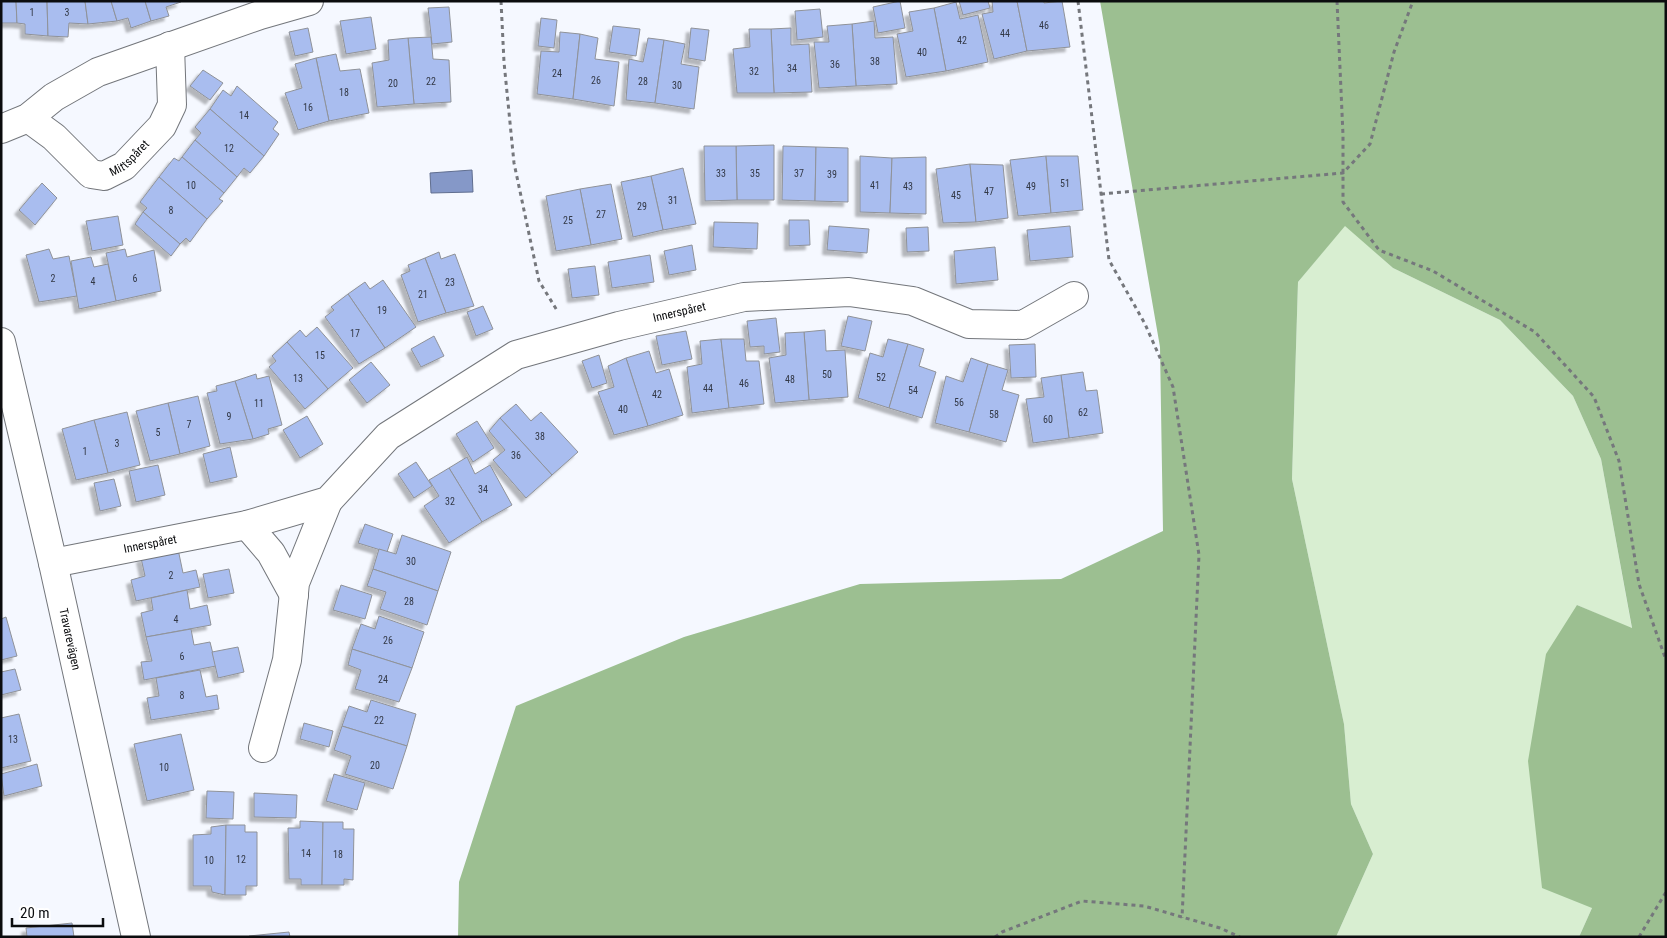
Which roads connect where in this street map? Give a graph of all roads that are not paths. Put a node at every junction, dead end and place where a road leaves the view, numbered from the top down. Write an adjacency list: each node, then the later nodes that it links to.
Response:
1 (309, 1): 2 (street)
2 (170, 46): 3 (street); 3 (street, Mittspåret)
3 (28, 118): 4 (street)
4 (1, 129)
5 (1074, 296): 7 (street, Innerspåret)
6 (1, 342): 9 (street, Travarevägen)
7 (328, 501): 8 (street, Innerspåret); 10 (street, Innerspåret)
8 (247, 526): 9 (street, Innerspåret); 10 (street)
9 (53, 563): 12 (street, Travarevägen)
10 (294, 595): 11 (street, Innerspåret)
11 (263, 748)
12 (136, 937)

